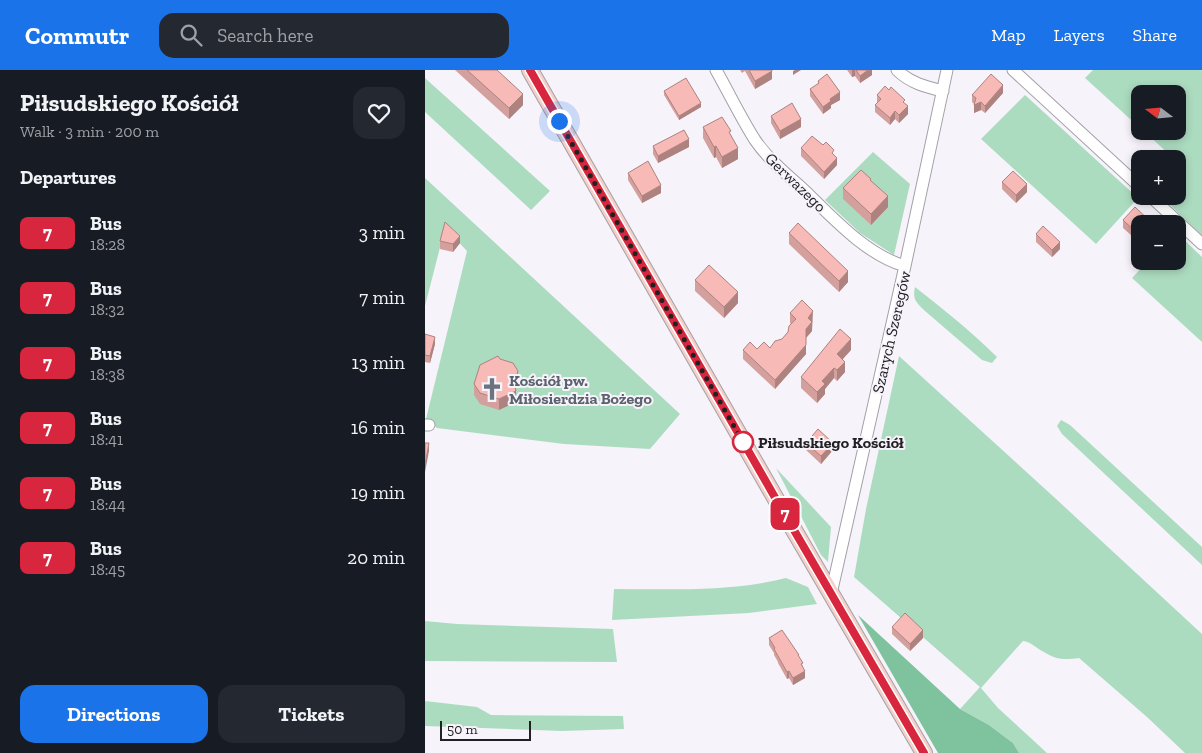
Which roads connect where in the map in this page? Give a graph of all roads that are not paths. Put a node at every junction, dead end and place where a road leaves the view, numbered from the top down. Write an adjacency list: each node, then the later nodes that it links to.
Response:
1 (530, 70): 11 (street)
2 (716, 70): 10 (street, Gerwazego)
3 (897, 70): 6 (street)
4 (947, 70): 6 (street, Szarych Szeregów)
5 (1013, 70): 7 (street)
6 (943, 91): 10 (street, Szarych Szeregów)
7 (1131, 179)
8 (1160, 205): 9 (street)
9 (1202, 244)
10 (905, 266): 11 (street, Szarych Szeregów)
11 (831, 594): 12 (street)
12 (924, 753)

